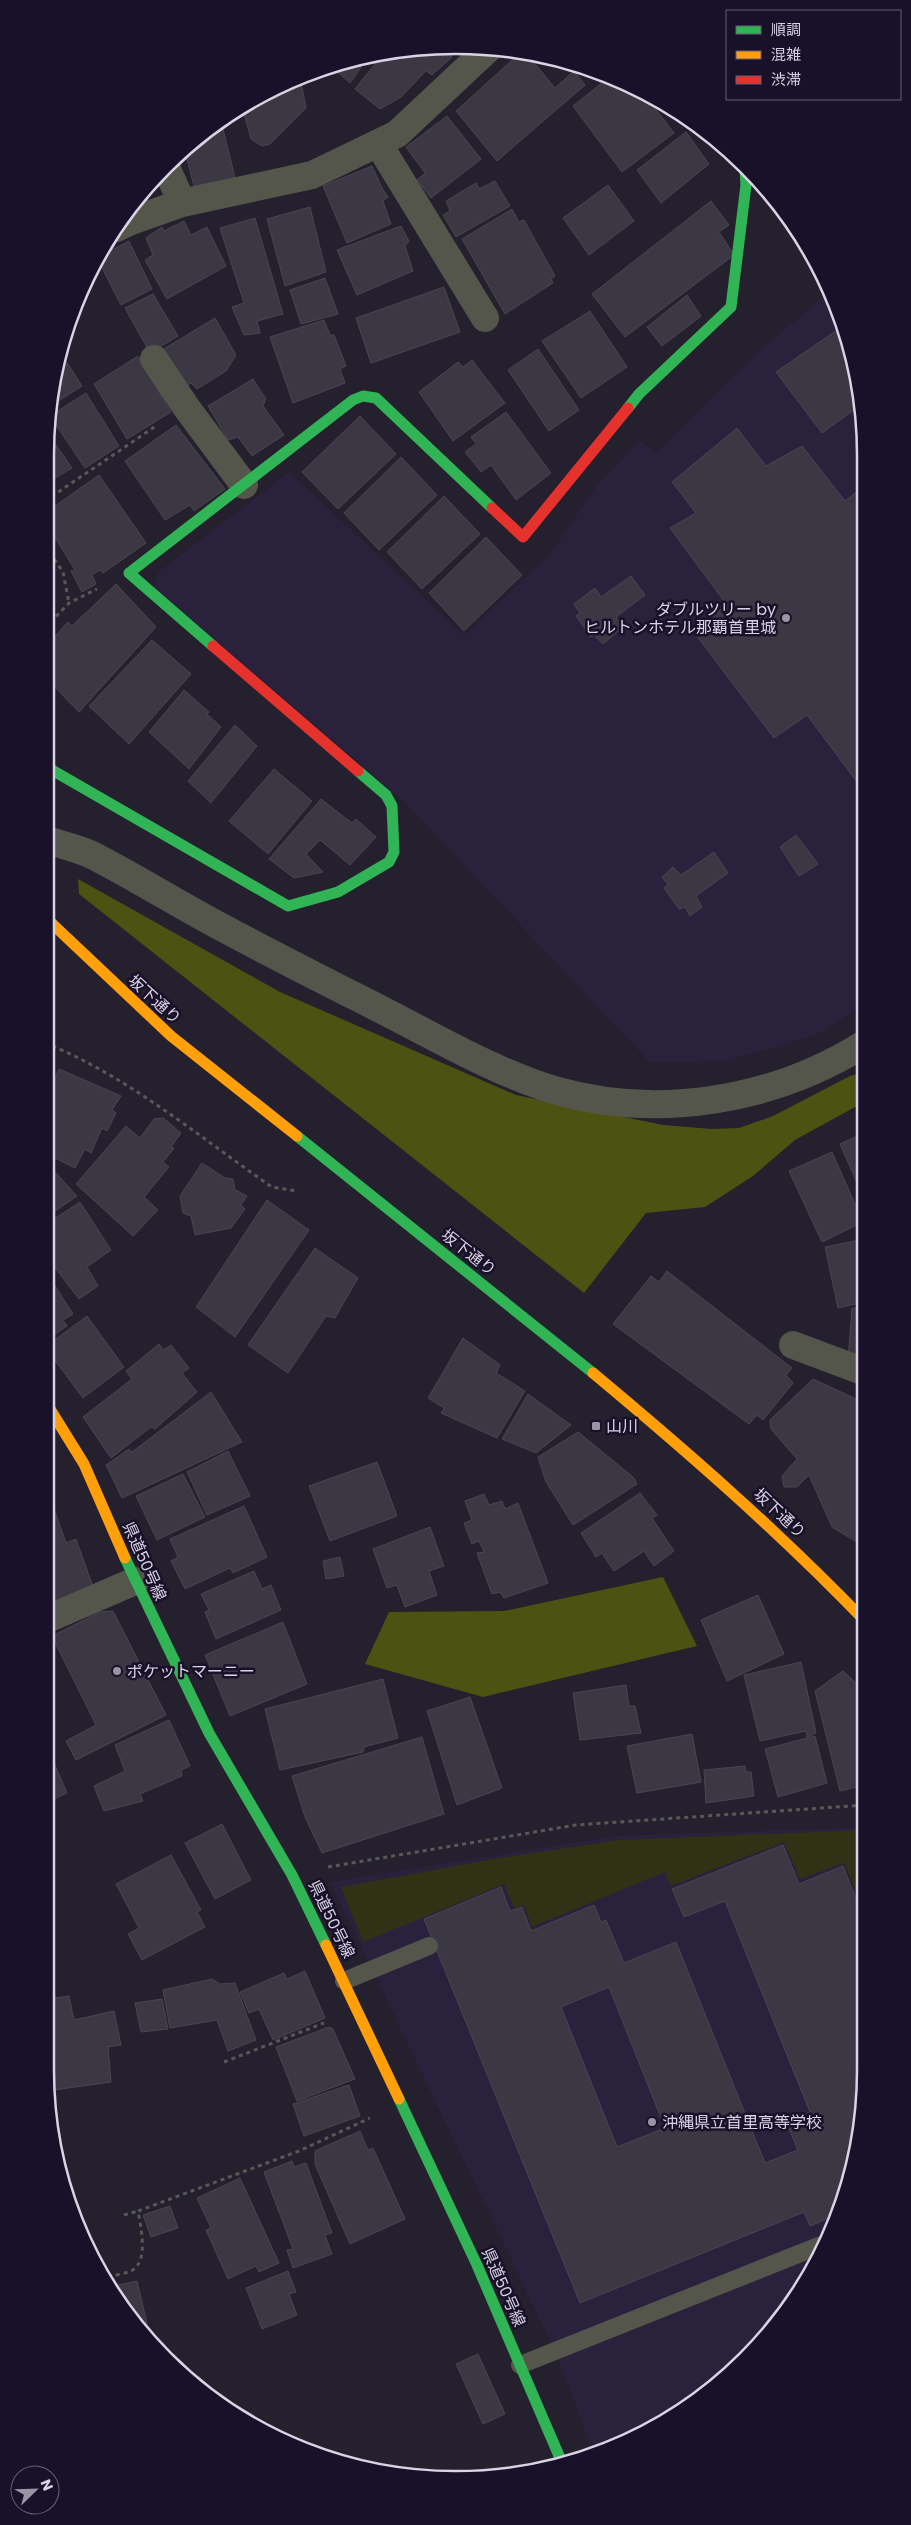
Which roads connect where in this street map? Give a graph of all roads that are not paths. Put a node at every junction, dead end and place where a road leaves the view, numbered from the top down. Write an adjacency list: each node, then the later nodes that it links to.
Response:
1 (481, 55): 2 (street)
2 (378, 143): 5 (street); 7 (street)
3 (169, 173): 5 (street)
4 (749, 180): 9 (main road)
5 (182, 203): 6 (street)
6 (130, 221)
7 (485, 318)
8 (154, 359): 9 (street)
9 (244, 485): 10 (main road)
10 (54, 771)
11 (54, 843): 13 (street)
12 (54, 926): 18 (main road, 坂下通り)
13 (857, 1048)
14 (793, 1344): 15 (street)
15 (857, 1369)
16 (54, 1414): 17 (main road, 県道50号線)
17 (135, 1581): 19 (street); 21 (main road, 県道50号線)
18 (857, 1613)
19 (54, 1616)
20 (429, 1946): 21 (lane)
21 (344, 1981): 23 (main road, 県道50号線)
22 (816, 2247): 23 (lane)
23 (520, 2365): 24 (main road, 県道50号線)
24 (560, 2458)

